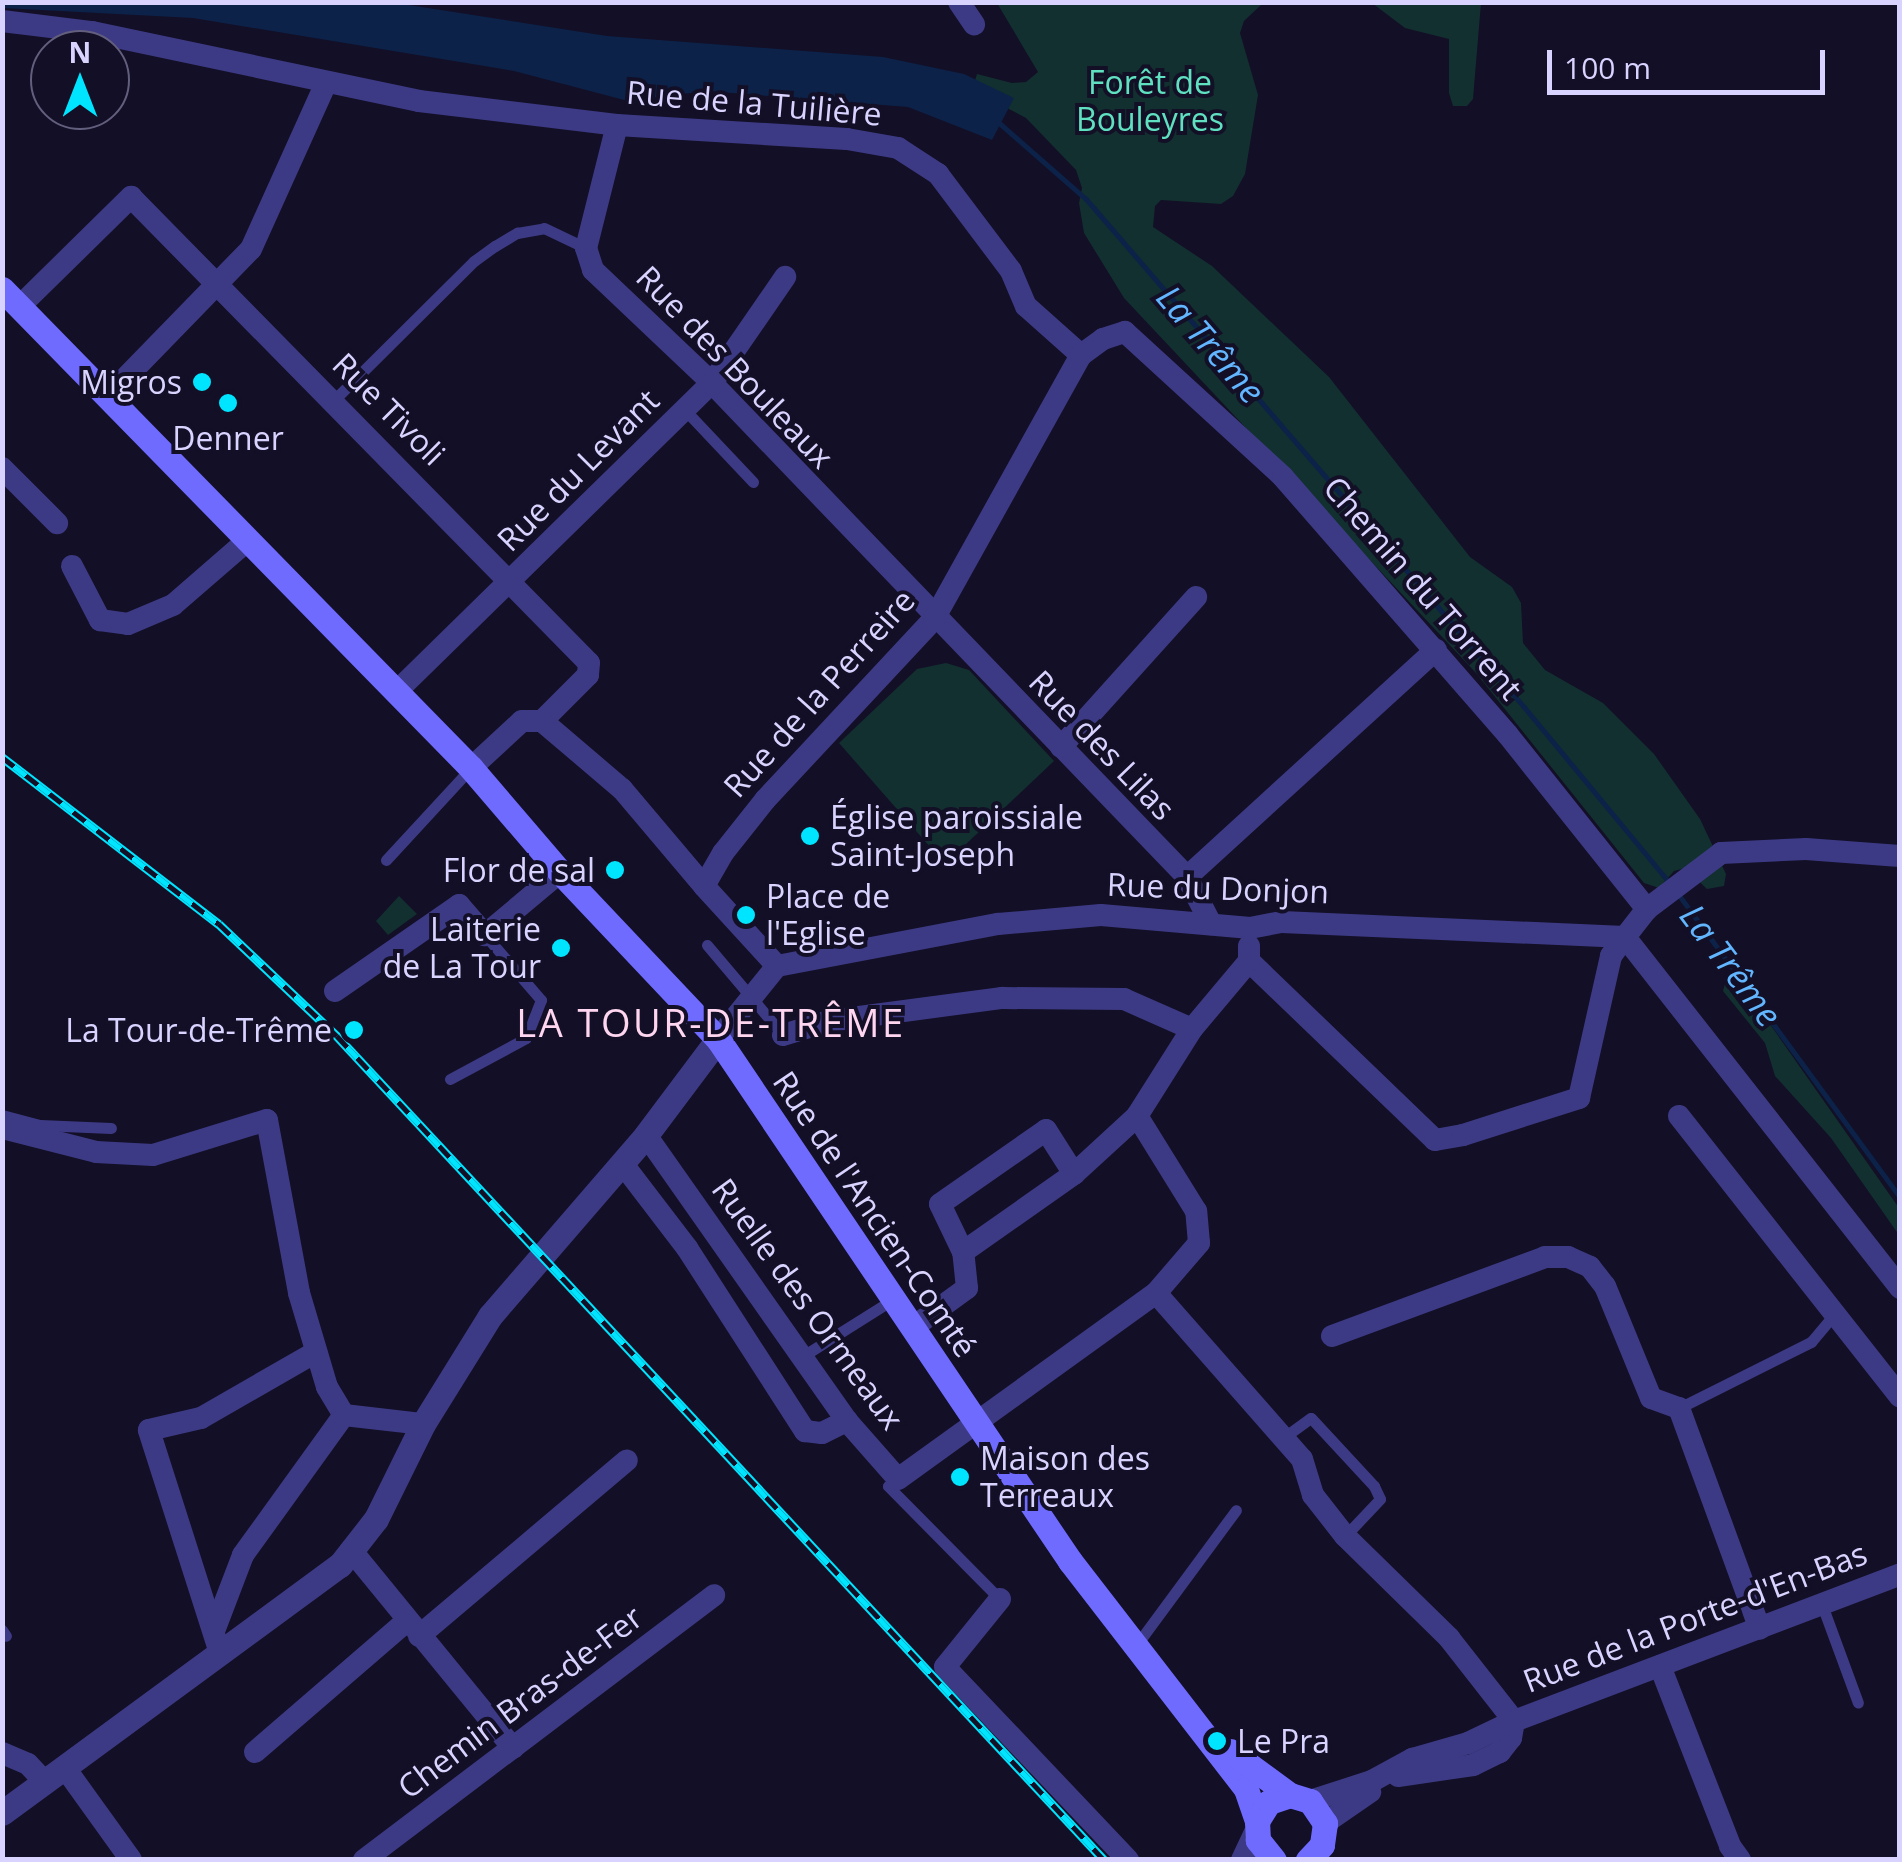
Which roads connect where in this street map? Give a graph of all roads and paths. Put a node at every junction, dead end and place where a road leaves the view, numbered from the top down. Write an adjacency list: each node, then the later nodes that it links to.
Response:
1 (959, 2): 3 (street)
2 (2, 21): 4 (street, Rue de la Tuilière)
3 (974, 24)
4 (326, 84): 5 (street, Rue de la Tuilière); 8 (street)
5 (616, 125): 6 (street); 10 (street, Rue de la Tuilière)
6 (586, 248): 11 (street, Rue des Bouleaux); 13 (lane)
7 (785, 277): 11 (street, Rue du Levant)
8 (218, 284): 9 (street, Rue Tivoli); 12 (street); 13 (street, Rue Tivoli)
9 (11, 297): 12 (main road, Rue de l'Ancien-Comté)
10 (1082, 355): 22 (street, Rue de la Perreire); 23 (street, Chemin du Torrent)
11 (712, 383): 14 (street, Rue du Levant); 22 (street, Rue des Bouleaux)
12 (107, 396): 18 (main road, Rue de l'Ancien-Comté)
13 (334, 400): 20 (street, Rue Tivoli)
14 (685, 410): 16 (lane); 20 (street, Rue du Levant)
15 (2, 468): 17 (street)
16 (753, 482)
17 (57, 522)
18 (248, 540): 19 (street); 24 (main road, Rue de l'Ancien-Comté)
19 (72, 566)
20 (511, 581): 24 (street, Rue du Levant); 25 (street, Rue Tivoli)
21 (1196, 597): 26 (street)
22 (934, 619): 26 (street, Rue des Lilas); 32 (street, Rue de la Perreire)
23 (1436, 650): 31 (street); 33 (street, Chemin du Torrent)
24 (396, 692): 27 (main road, Rue de l'Ancien-Comté)
25 (542, 721): 27 (street); 32 (street)
26 (1061, 747): 31 (street, Rue des Lilas)
27 (471, 768): 29 (lane); 30 (main road, Rue de l'Ancien-Comté)
28 (1900, 856): 33 (street)
29 (386, 860)
30 (560, 872): 36 (street); 45 (main road, Rue de l'Ancien-Comté)
31 (1187, 878): 34 (street, Rue des Lilas)
32 (704, 886): 40 (street)
33 (1652, 905): 37 (street)
34 (1211, 924): 35 (street, Rue du Donjon); 40 (street, Rue du Donjon)
35 (1250, 928): 37 (street, Rue du Donjon); 39 (street)
36 (485, 935): 41 (street); 46 (lane)
37 (1625, 937): 39 (street); 56 (street)
38 (706, 944): 42 (lane)
39 (1248, 961): 43 (street)
40 (777, 966): 42 (street)
41 (335, 991)
42 (753, 994): 44 (lane); 45 (street)
43 (1192, 1028): 44 (street); 48 (street)
44 (783, 1035)
45 (718, 1039): 52 (street); 58 (main road, Rue de l'Ancien-Comté)
46 (450, 1079)
47 (2, 1115): 51 (lane)
48 (1137, 1116): 54 (street); 57 (street, Ruelle des Ormeaux)
49 (1678, 1116): 59 (street)
50 (2, 1128): 62 (street)
51 (111, 1128)
52 (646, 1135): 53 (street); 63 (street, Ruelle des Ormeaux)
53 (622, 1163): 67 (street); 69 (street)
54 (1074, 1174): 55 (street); 55 (street)
55 (964, 1252): 60 (street)
56 (1900, 1288)
57 (1156, 1293): 68 (street, Ruelle des Ormeaux); 70 (street)
58 (893, 1300): 60 (main road, Rue de l'Ancien-Comté); 63 (lane)
59 (1833, 1316): 64 (street); 65 (lane)
60 (912, 1328): 68 (main road, Rue de l'Ancien-Comté)
61 (1332, 1336): 65 (street)
62 (316, 1352): 66 (street); 82 (street)
63 (803, 1356): 67 (street, Ruelle des Ormeaux)
64 (1900, 1397)
65 (1679, 1408): 81 (street)
66 (344, 1415): 69 (street); 82 (street)
67 (848, 1422): 72 (street, Ruelle des Ormeaux)
68 (977, 1423): 72 (street, Ruelle des Ormeaux); 83 (main road, Rue de l'Ancien-Comté)
69 (422, 1424): 75 (street)
70 (1283, 1438): 74 (street); 74 (lane)
71 (628, 1460): 80 (street)
72 (898, 1479): 78 (lane)
73 (1236, 1510): 83 (lane)
74 (1346, 1536): 86 (street)
75 (351, 1550): 80 (street); 82 (street)
76 (1900, 1574): 79 (street, Rue de la Porte-d'En-Bas)
77 (714, 1595): 88 (street, Chemin Bras-de-Fer)
78 (1000, 1598): 98 (street)
79 (1822, 1605): 81 (street, Rue de la Porte-d'En-Bas); 85 (lane)
80 (413, 1628): 88 (street); 89 (street)
81 (1760, 1629): 84 (street, Rue de la Porte-d'En-Bas)
82 (217, 1642): 91 (street)
83 (1135, 1647): 87 (main road, Rue de l'Ancien-Comté)
84 (1660, 1666): 86 (street, Rue de la Porte-d'En-Bas); 101 (street)
85 (1858, 1702)
86 (1514, 1721): 92 (street, Rue de la Porte-d'En-Bas); 95 (street, Rue de la Porte-d'En-Bas)
87 (1208, 1734): 92 (main road, Rue de l'Ancien-Comté); 94 (main road, Rue de l'Ancien-Comté)
88 (514, 1748): 97 (street, Chemin Bras-de-Fer)
89 (255, 1752)
90 (2, 1754): 91 (street)
91 (55, 1775): 93 (street); 96 (street)
92 (1300, 1798): 94 (main road); 95 (main road, Rue de l'Ancien-Comté)
93 (2, 1813)
94 (1256, 1826): 99 (street); 100 (main road, Rue de l'Ancien-Comté)
95 (1321, 1847)
96 (131, 1860)
97 (364, 1860)
98 (1128, 1860)
99 (1242, 1860)
100 (1274, 1860)
101 (1740, 1860)

